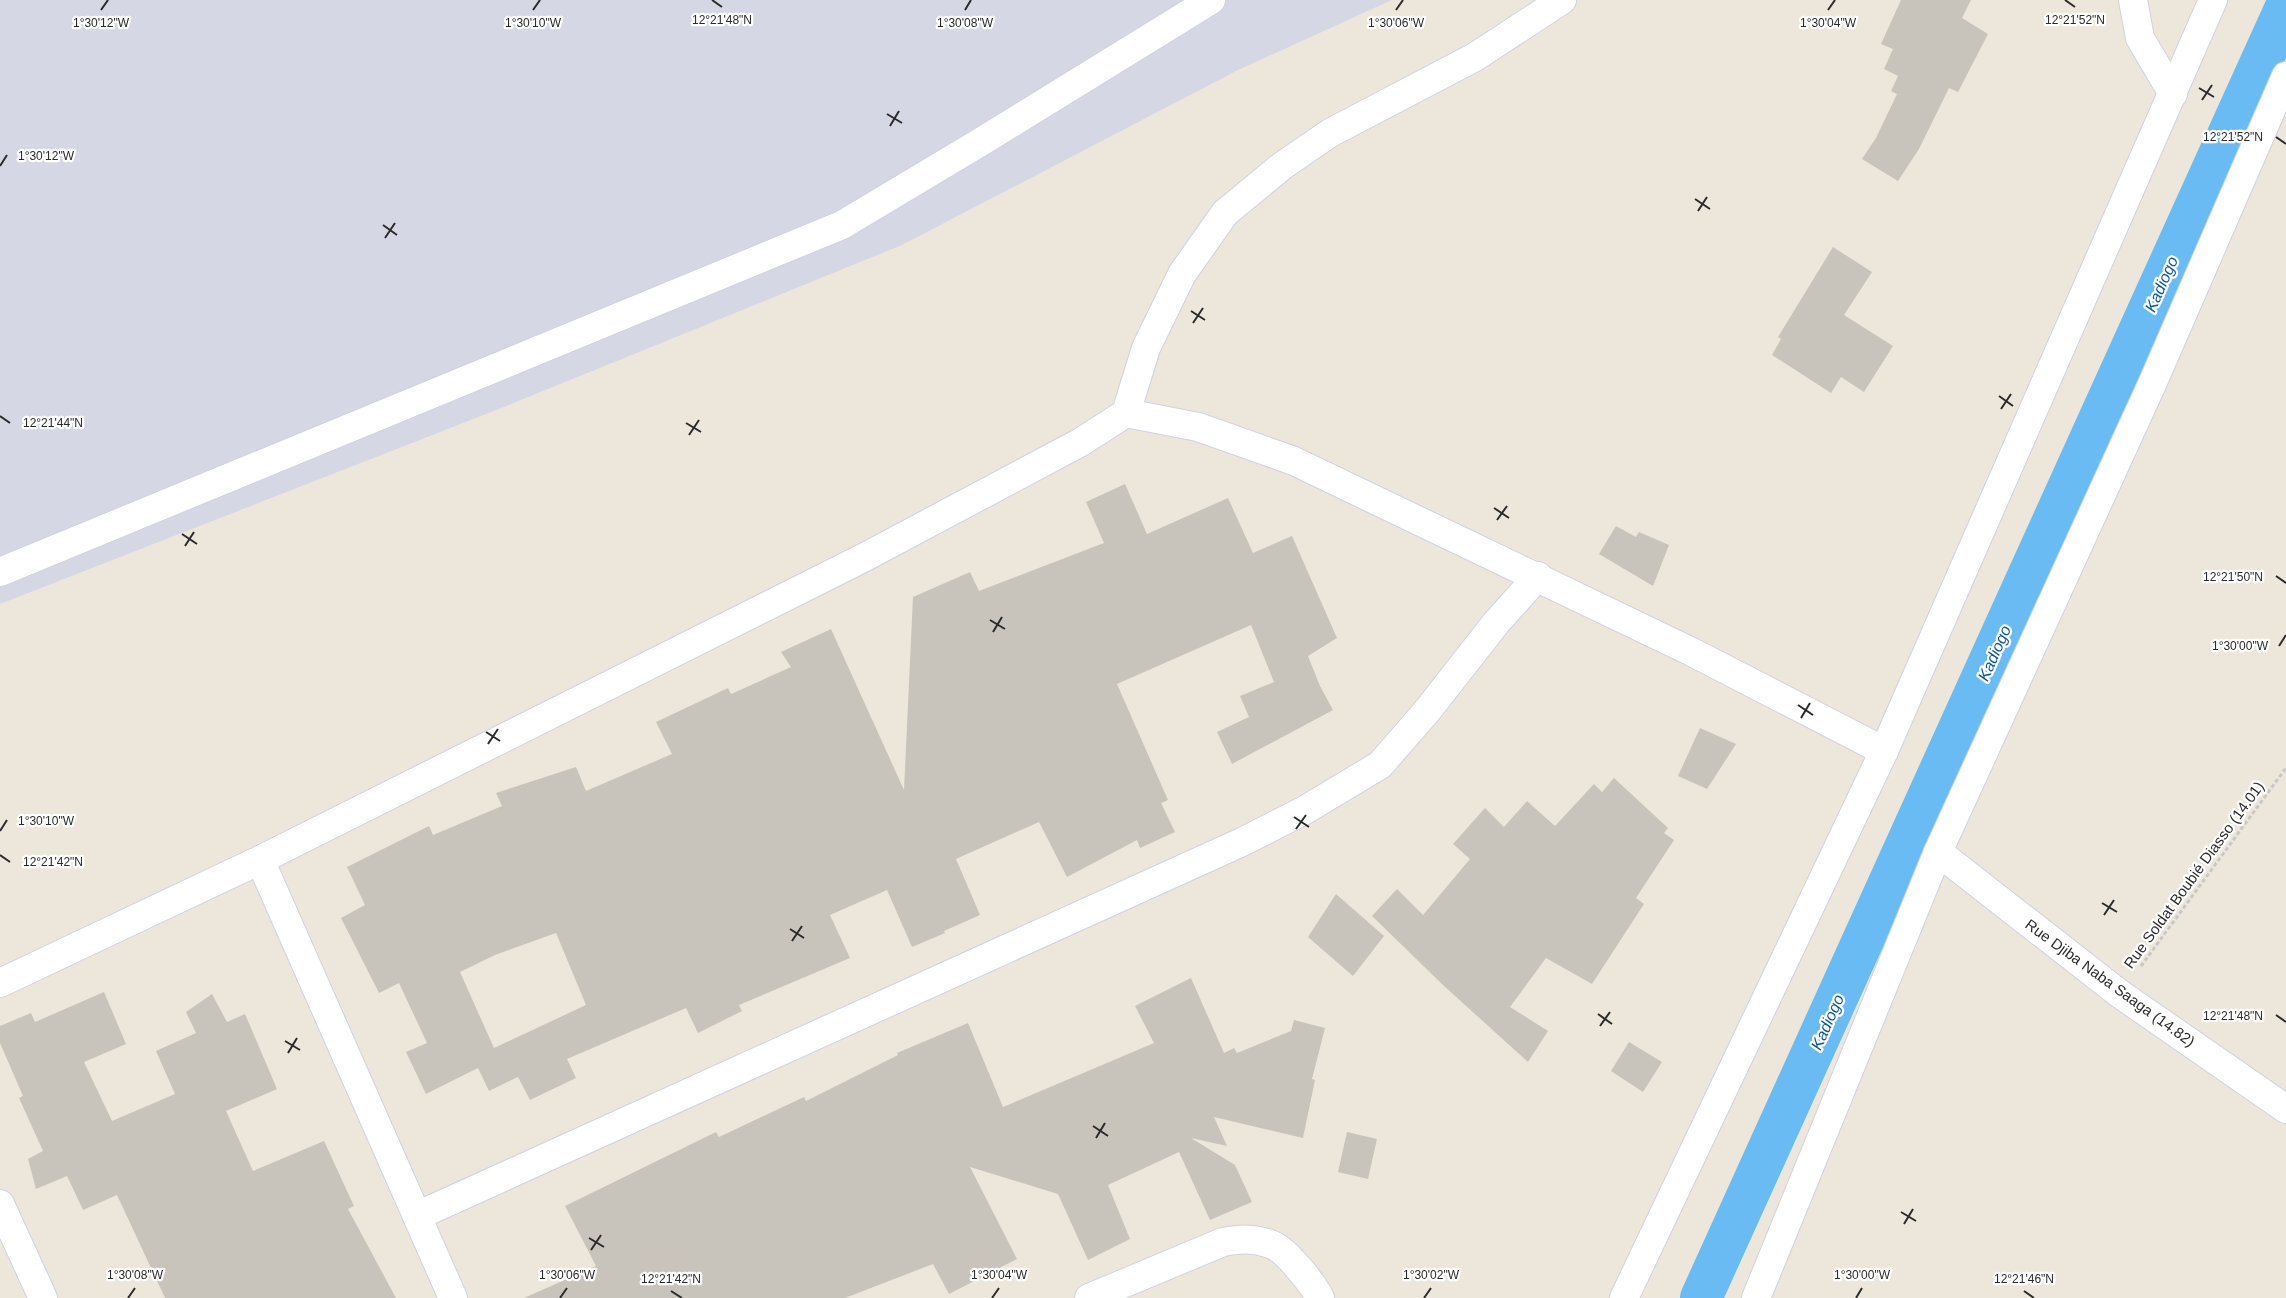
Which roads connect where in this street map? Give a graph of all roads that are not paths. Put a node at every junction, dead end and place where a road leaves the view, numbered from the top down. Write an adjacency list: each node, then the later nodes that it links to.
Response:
1 (1211, 0): 8 (street)
2 (1562, 0): 7 (street)
3 (2132, 0): 6 (street)
4 (2213, 0): 6 (street)
5 (2286, 76): 11 (street)
6 (2173, 94): 10 (street)
7 (1126, 412): 9 (street); 12 (street)
8 (0, 572)
9 (1538, 576): 10 (street); 16 (street)
10 (1884, 751): 21 (street)
11 (1938, 852): 14 (street, Rue Djiba Naba Saaga (14.82)); 22 (street)
12 (260, 860): 13 (street); 16 (street)
13 (0, 983)
14 (2286, 1109)
15 (0, 1204): 17 (street)
16 (417, 1216): 18 (street)
17 (43, 1298)
18 (453, 1298)
19 (1089, 1298): 20 (street)
20 (1320, 1298)
21 (1624, 1298)
22 (1756, 1298)

